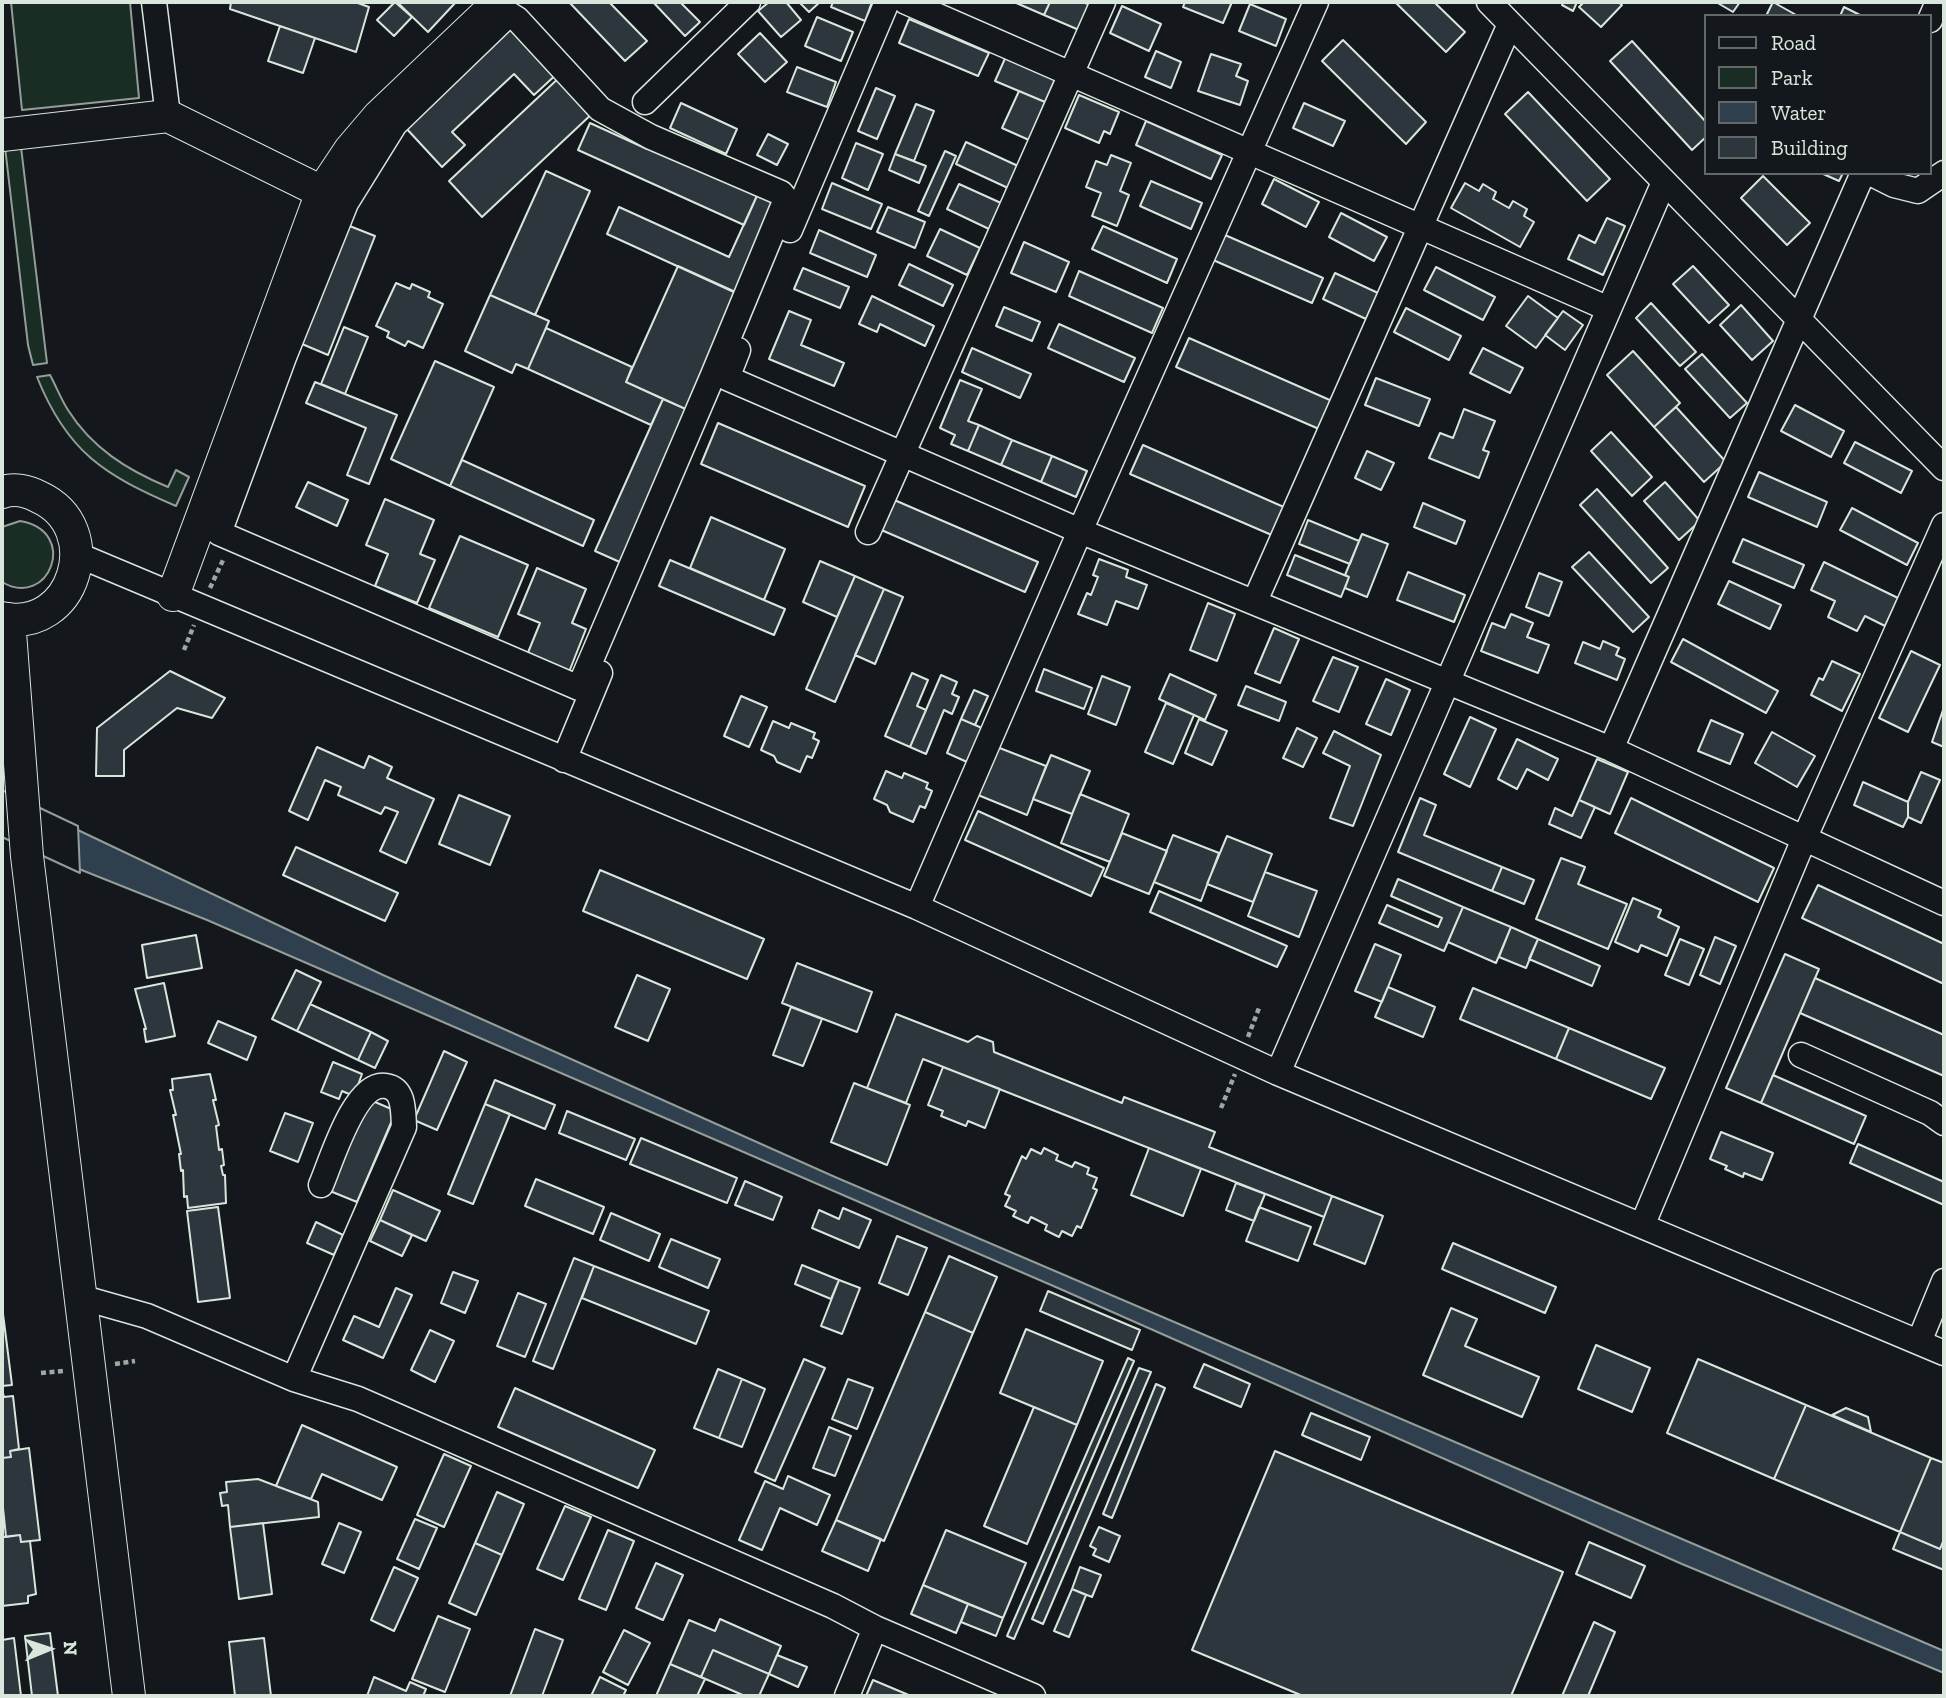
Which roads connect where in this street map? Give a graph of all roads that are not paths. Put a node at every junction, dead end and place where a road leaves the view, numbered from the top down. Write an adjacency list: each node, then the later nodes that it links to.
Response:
1 (154, 2): 12 (street)
2 (748, 2): 11 (street)
3 (887, 2): 23 (street)
4 (906, 2): 10 (street)
5 (1103, 2): 10 (street)
6 (1316, 2): 14 (street)
7 (1489, 2): 9 (street)
8 (504, 8): 8 (street); 19 (main road)
9 (1510, 24): 18 (street); 20 (street)
10 (1073, 73): 14 (street); 23 (street)
11 (645, 102)
12 (168, 116): 13 (main road); 19 (main road)
13 (2, 135)
14 (1250, 150): 20 (street); 28 (street)
15 (1944, 173): 17 (street)
16 (1862, 175): 22 (street)
17 (1874, 175)
18 (1664, 182): 21 (street); 22 (street)
19 (323, 192): 31 (main road)
20 (1421, 226): 21 (street); 32 (street)
21 (1609, 309): 34 (street)
22 (1799, 320): 24 (street); 35 (street)
23 (902, 455): 28 (street); 29 (street)
24 (1944, 468)
25 (2, 492): 30 (main road)
26 (675, 492): 36 (street)
27 (1944, 525): 37 (street)
28 (1080, 531): 32 (street); 39 (street)
29 (868, 532)
30 (78, 555): 31 (street); 33 (main road)
31 (173, 595): 36 (street)
32 (1255, 601): 34 (street)
33 (5, 619): 46 (main road)
34 (1448, 681): 35 (street); 41 (street)
35 (1611, 749): 37 (street)
36 (564, 760): 39 (street)
37 (1804, 839): 38 (street); 44 (street)
38 (1944, 903)
39 (917, 907): 41 (street)
40 (1801, 1055): 42 (street)
41 (1278, 1073): 44 (street)
42 (1944, 1123)
43 (321, 1185): 49 (street)
44 (1642, 1226): 47 (street)
45 (1944, 1280): 47 (street)
46 (80, 1297): 49 (street); 51 (main road)
47 (1919, 1342): 48 (street)
48 (1944, 1353)
49 (294, 1379): 50 (street)
50 (875, 1628): 52 (street); 53 (street)
51 (129, 1696)
52 (847, 1696)
53 (1033, 1696)

